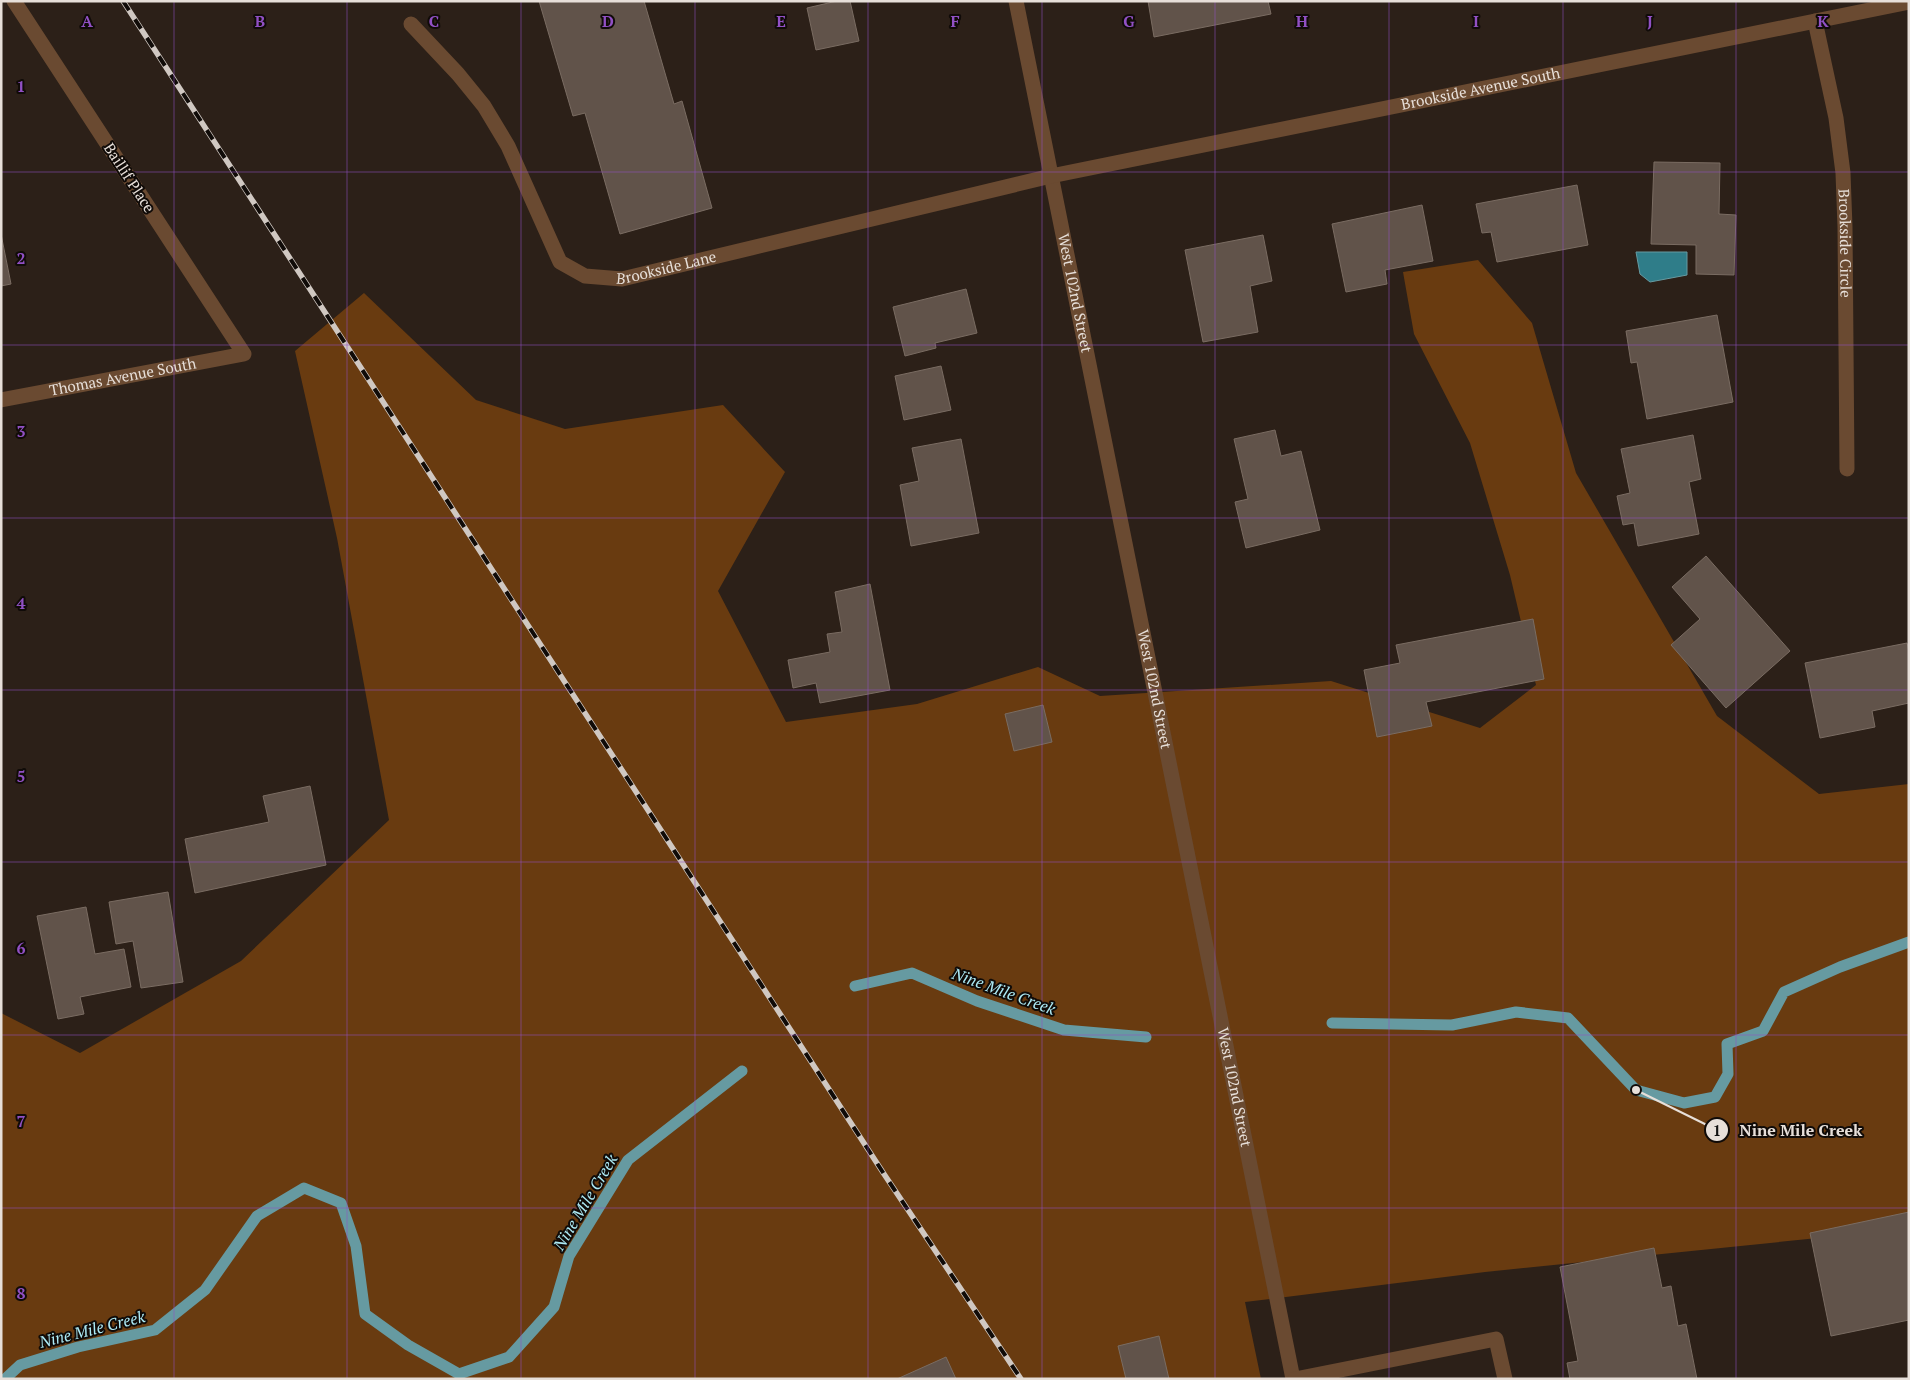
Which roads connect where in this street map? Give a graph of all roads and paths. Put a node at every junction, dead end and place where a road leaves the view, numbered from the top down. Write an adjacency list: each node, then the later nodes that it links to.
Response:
1 (14, 1): 7 (street, Baillif Place)
2 (1016, 1): 6 (street, West 102nd Street)
3 (1909, 2): 4 (street, Brookside Avenue South)
4 (1815, 20): 6 (street, Brookside Avenue South); 9 (street, Brookside Circle)
5 (411, 24): 6 (street, Brookside Lane)
6 (1051, 176): 10 (street, West 102nd Street)
7 (244, 354): 8 (street, Thomas Avenue South)
8 (1, 400)
9 (1846, 469)
10 (1294, 1379): 11 (street)
11 (1505, 1379)

